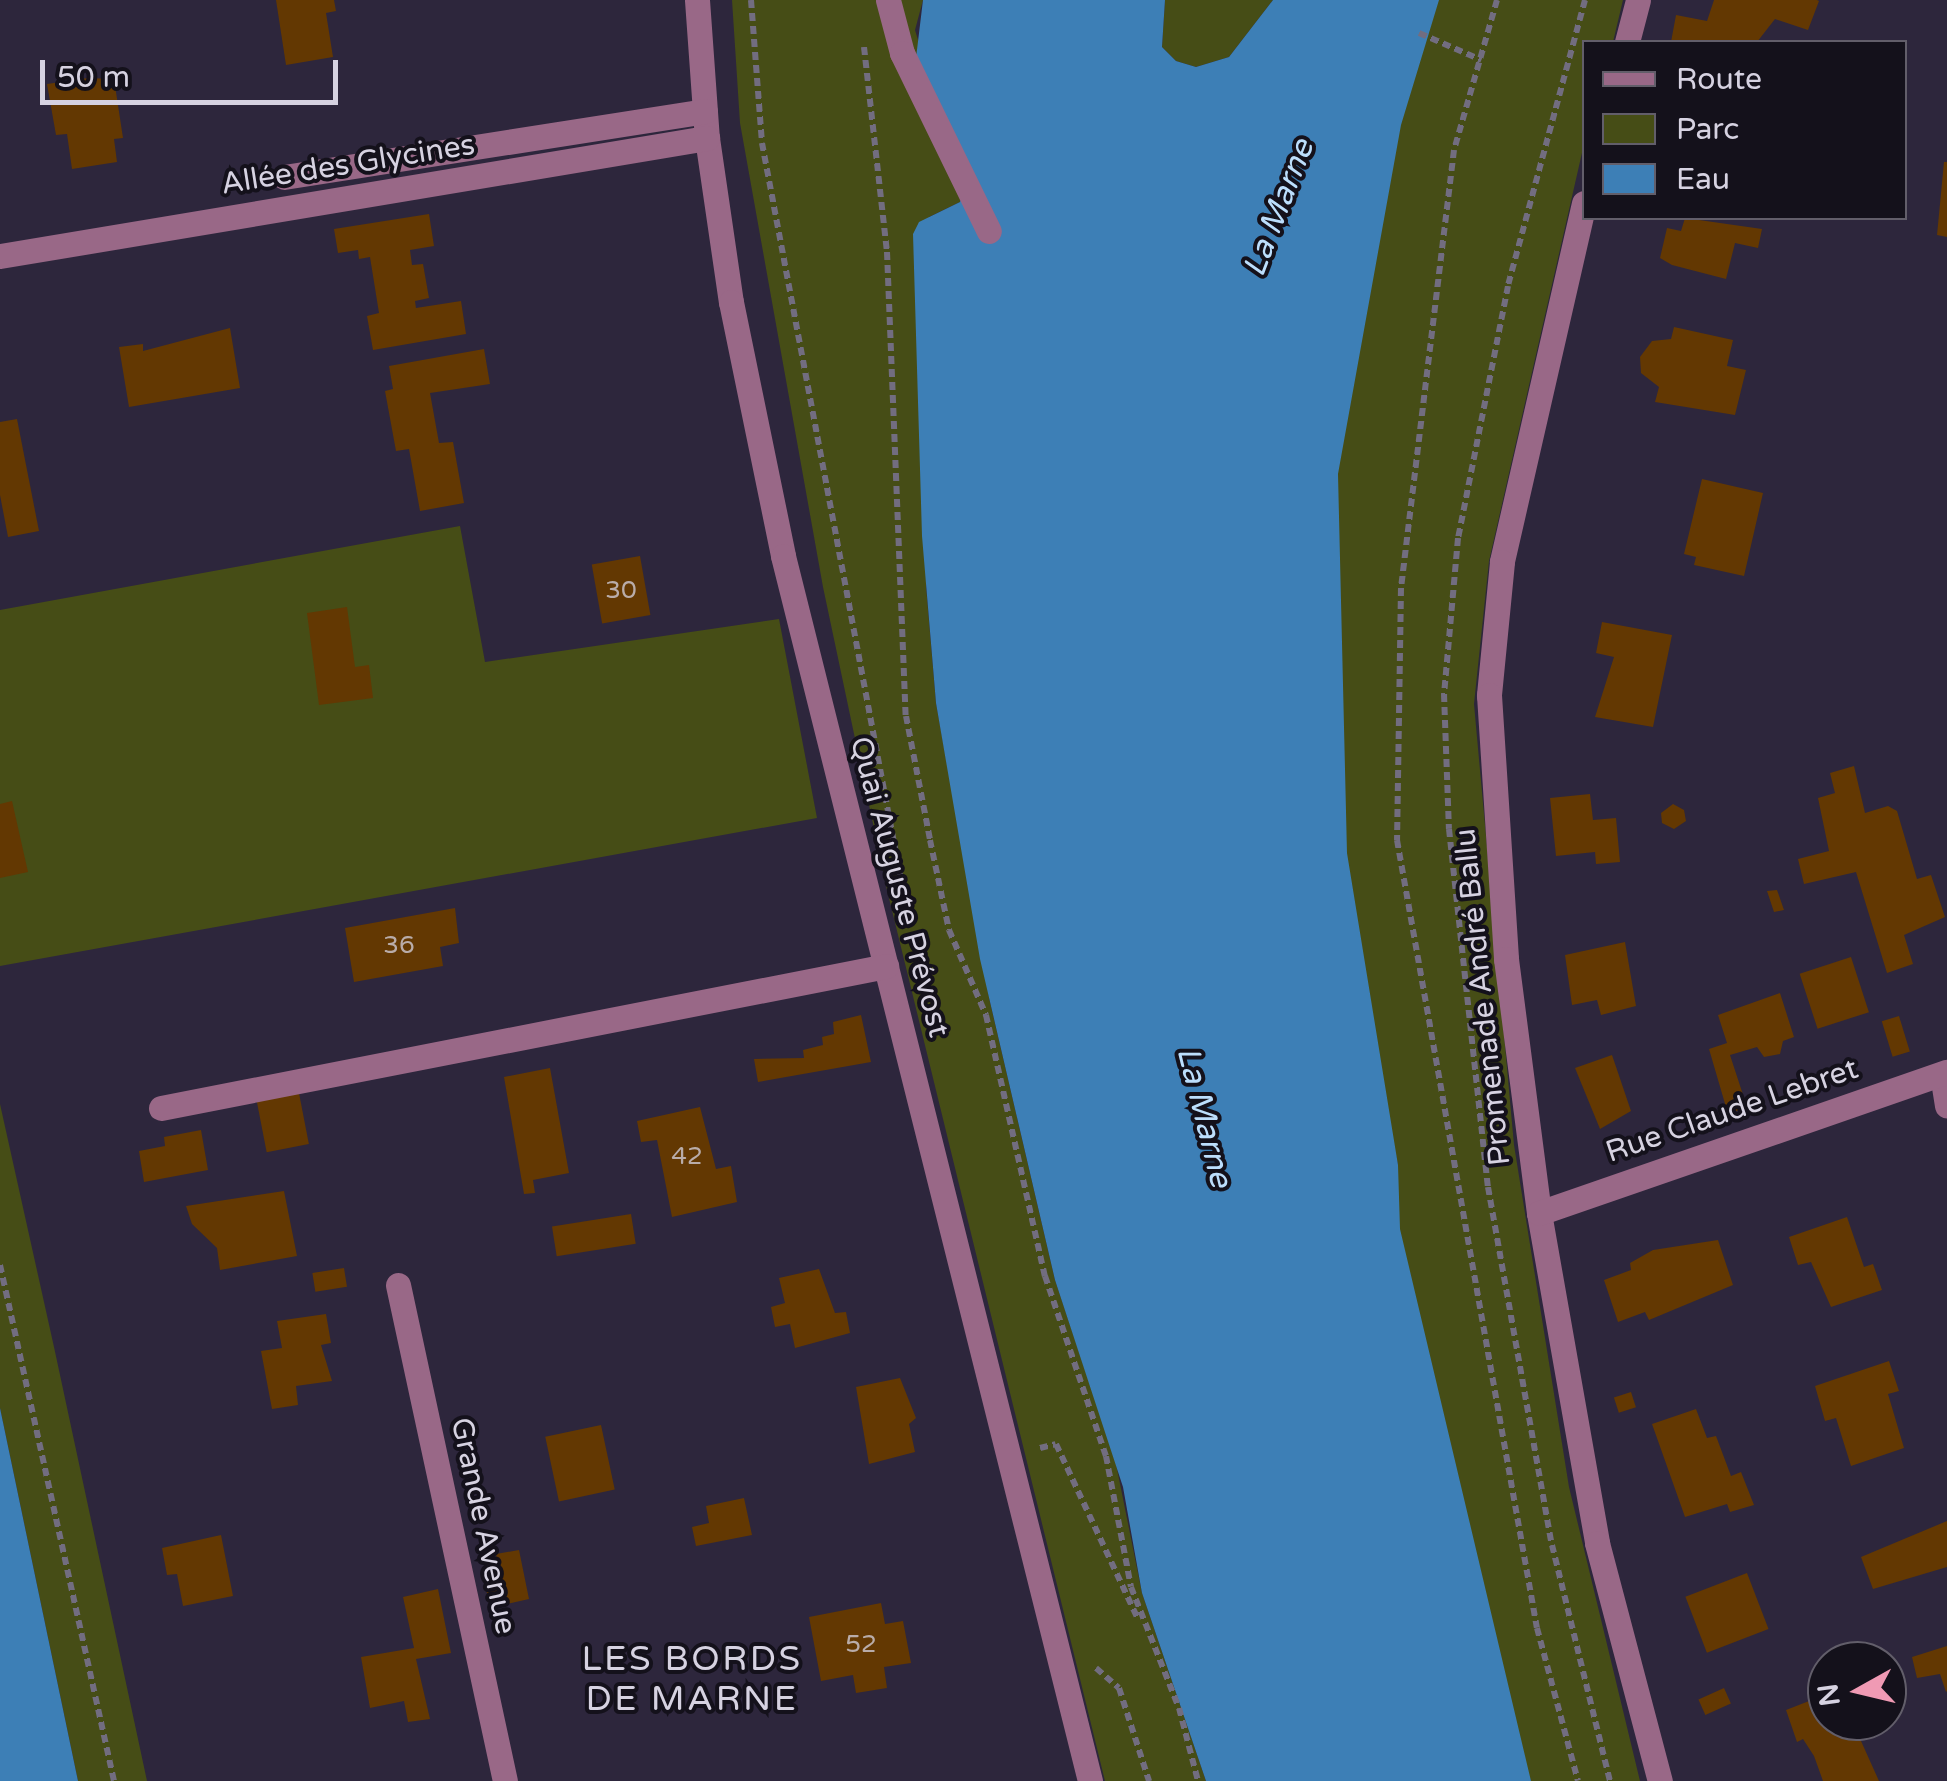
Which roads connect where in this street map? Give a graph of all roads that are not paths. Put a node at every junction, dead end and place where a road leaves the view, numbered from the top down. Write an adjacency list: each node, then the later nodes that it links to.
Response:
1 (697, 0): 5 (street, Quai Auguste Prévost)
2 (888, 0): 9 (street)
3 (1638, 0): 4 (street)
4 (1628, 40)
5 (705, 111): 6 (street, Quai Auguste Prévost); 7 (street)
6 (707, 138): 10 (street, Allée des Glycines); 11 (street, Quai Auguste Prévost)
7 (284, 178)
8 (1582, 211): 15 (street, Promenade André Ballu)
9 (989, 232)
10 (0, 256)
11 (886, 966): 14 (street); 18 (street, Quai Auguste Prévost)
12 (1944, 1073): 13 (street); 15 (street, Rue Claude Lebret)
13 (1947, 1106)
14 (161, 1108)
15 (1539, 1213): 19 (street, Promenade André Ballu)
16 (398, 1285): 17 (street, Grande Avenue)
17 (505, 1781)
18 (1090, 1781)
19 (1660, 1781)

